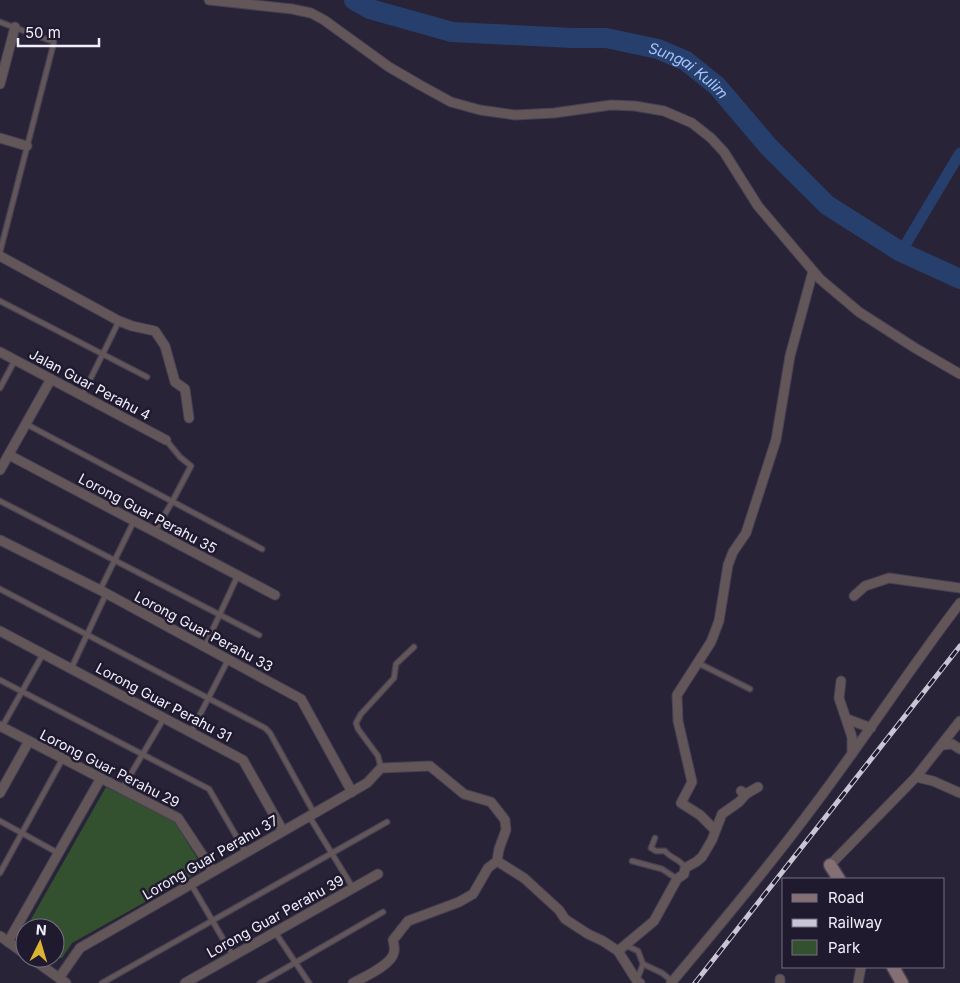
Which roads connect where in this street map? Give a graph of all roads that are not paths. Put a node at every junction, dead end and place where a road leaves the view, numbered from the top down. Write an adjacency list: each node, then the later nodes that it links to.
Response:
1 (209, 0): 9 (street)
2 (0, 22): 3 (lane)
3 (15, 27): 4 (street); 6 (lane)
4 (0, 84)
5 (0, 138): 6 (street)
6 (28, 146): 7 (lane)
7 (0, 252)
8 (0, 256): 11 (street)
9 (813, 271): 15 (street); 47 (street)
10 (0, 301): 13 (lane)
11 (120, 321): 13 (lane); 20 (street)
12 (0, 352): 14 (street, Jalan Guar Perahu 4)
13 (103, 354): 16 (lane); 19 (lane)
14 (15, 360): 17 (street, Jalan Guar Perahu 4); 18 (lane)
15 (960, 374)
16 (147, 377)
17 (51, 379): 19 (street, Jalan Guar Perahu 4); 21 (street)
18 (0, 388)
19 (82, 396): 22 (street, Jalan Guar Perahu 4)
20 (188, 418)
21 (26, 424): 23 (street); 26 (lane)
22 (166, 440): 26 (lane)
23 (9, 455): 24 (street); 27 (street, Lorong Guar Perahu 35)
24 (0, 470)
25 (0, 500): 31 (lane)
26 (172, 502): 28 (lane); 30 (lane)
27 (134, 521): 28 (street, Lorong Guar Perahu 35); 31 (lane)
28 (155, 532): 32 (street, Lorong Guar Perahu 35)
29 (0, 540): 35 (street, Lorong Guar Perahu 33)
30 (262, 549)
31 (115, 560): 35 (lane); 39 (lane)
32 (238, 575): 36 (street, Lorong Guar Perahu 35); 39 (lane)
33 (960, 588): 37 (street)
34 (0, 590): 41 (lane)
35 (103, 592): 41 (lane); 43 (street, Lorong Guar Perahu 33)
36 (275, 595)
37 (854, 596)
38 (960, 603): 58 (street)
39 (218, 614): 42 (lane); 43 (lane)
40 (0, 631): 45 (street, Lorong Guar Perahu 31)
41 (87, 635): 48 (lane); 53 (lane)
42 (259, 635)
43 (205, 646): 46 (street, Lorong Guar Perahu 33)
44 (414, 647): 66 (lane)
45 (43, 654): 48 (street, Lorong Guar Perahu 31); 52 (lane)
46 (229, 659): 53 (lane); 71 (street, Lorong Guar Perahu 33)
47 (698, 663): 51 (lane); 77 (street)
48 (71, 669): 54 (street, Lorong Guar Perahu 31)
49 (0, 680): 52 (lane)
50 (841, 681): 55 (street)
51 (750, 689)
52 (22, 691): 57 (lane); 63 (lane)
53 (208, 699): 59 (lane); 74 (lane)
54 (164, 718): 59 (street, Lorong Guar Perahu 31); 63 (lane)
55 (847, 718): 58 (street); 64 (street)
56 (960, 721): 61 (street)
57 (1, 726): 60 (street, Lorong Guar Perahu 29)
58 (871, 728): 64 (street)
59 (191, 732): 78 (street, Lorong Guar Perahu 31)
60 (29, 741): 65 (street, Lorong Guar Perahu 29); 72 (street)
61 (943, 745): 62 (street); 67 (street)
62 (960, 749)
63 (142, 754): 70 (lane); 82 (lane)
64 (852, 755): 109 (street)
65 (63, 758): 68 (street, Lorong Guar Perahu 29); 79 (lane)
66 (381, 768): 71 (street, Lorong Guar Perahu 37); 84 (street)
67 (916, 777): 73 (street); 86 (street)
68 (101, 778): 70 (street, Lorong Guar Perahu 29); 81 (street)
69 (758, 788): 77 (street)
70 (122, 789): 88 (street, Lorong Guar Perahu 29)
71 (352, 792): 74 (street, Lorong Guar Perahu 37)
72 (0, 793)
73 (960, 793)
74 (312, 815): 78 (street, Lorong Guar Perahu 37); 83 (lane)
75 (0, 822): 79 (lane)
76 (387, 822): 83 (lane)
77 (715, 830): 87 (street)
78 (283, 831): 82 (street, Lorong Guar Perahu 37)
79 (22, 833): 81 (lane); 89 (lane)
80 (655, 838): 87 (lane)
81 (58, 853): 98 (street)
82 (246, 853): 88 (street, Lorong Guar Perahu 37)
83 (332, 853): 94 (lane); 96 (lane)
84 (497, 861): 100 (street); 114 (street)
85 (632, 861): 92 (lane)
86 (830, 865): 91 (street)
87 (685, 868): 92 (street)
88 (213, 871): 93 (street, Lorong Guar Perahu 37)
89 (0, 873)
90 (378, 874): 94 (street, Lorong Guar Perahu 39)
91 (837, 878)
92 (676, 879): 100 (street)
93 (191, 884): 96 (lane); 107 (street, Lorong Guar Perahu 37)
94 (353, 888): 97 (street, Lorong Guar Perahu 39)
95 (383, 912): 102 (lane)
96 (212, 920): 101 (lane); 110 (lane)
97 (276, 932): 101 (street, Lorong Guar Perahu 39); 102 (lane)
98 (2, 939): 99 (street)
99 (15, 947)
100 (622, 948): 103 (lane); 108 (street)
101 (233, 956): 111 (street, Lorong Guar Perahu 39)
102 (296, 962): 112 (lane); 113 (lane)
103 (643, 964): 108 (lane); 109 (lane)
104 (45, 968): 107 (street)
105 (861, 968): 115 (street)
106 (894, 968): 116 (street)
107 (62, 980)
108 (638, 982)
109 (671, 982)
110 (102, 983)
111 (185, 983)
112 (260, 983)
113 (309, 983)
114 (353, 983)
115 (858, 983)
116 (902, 983)

